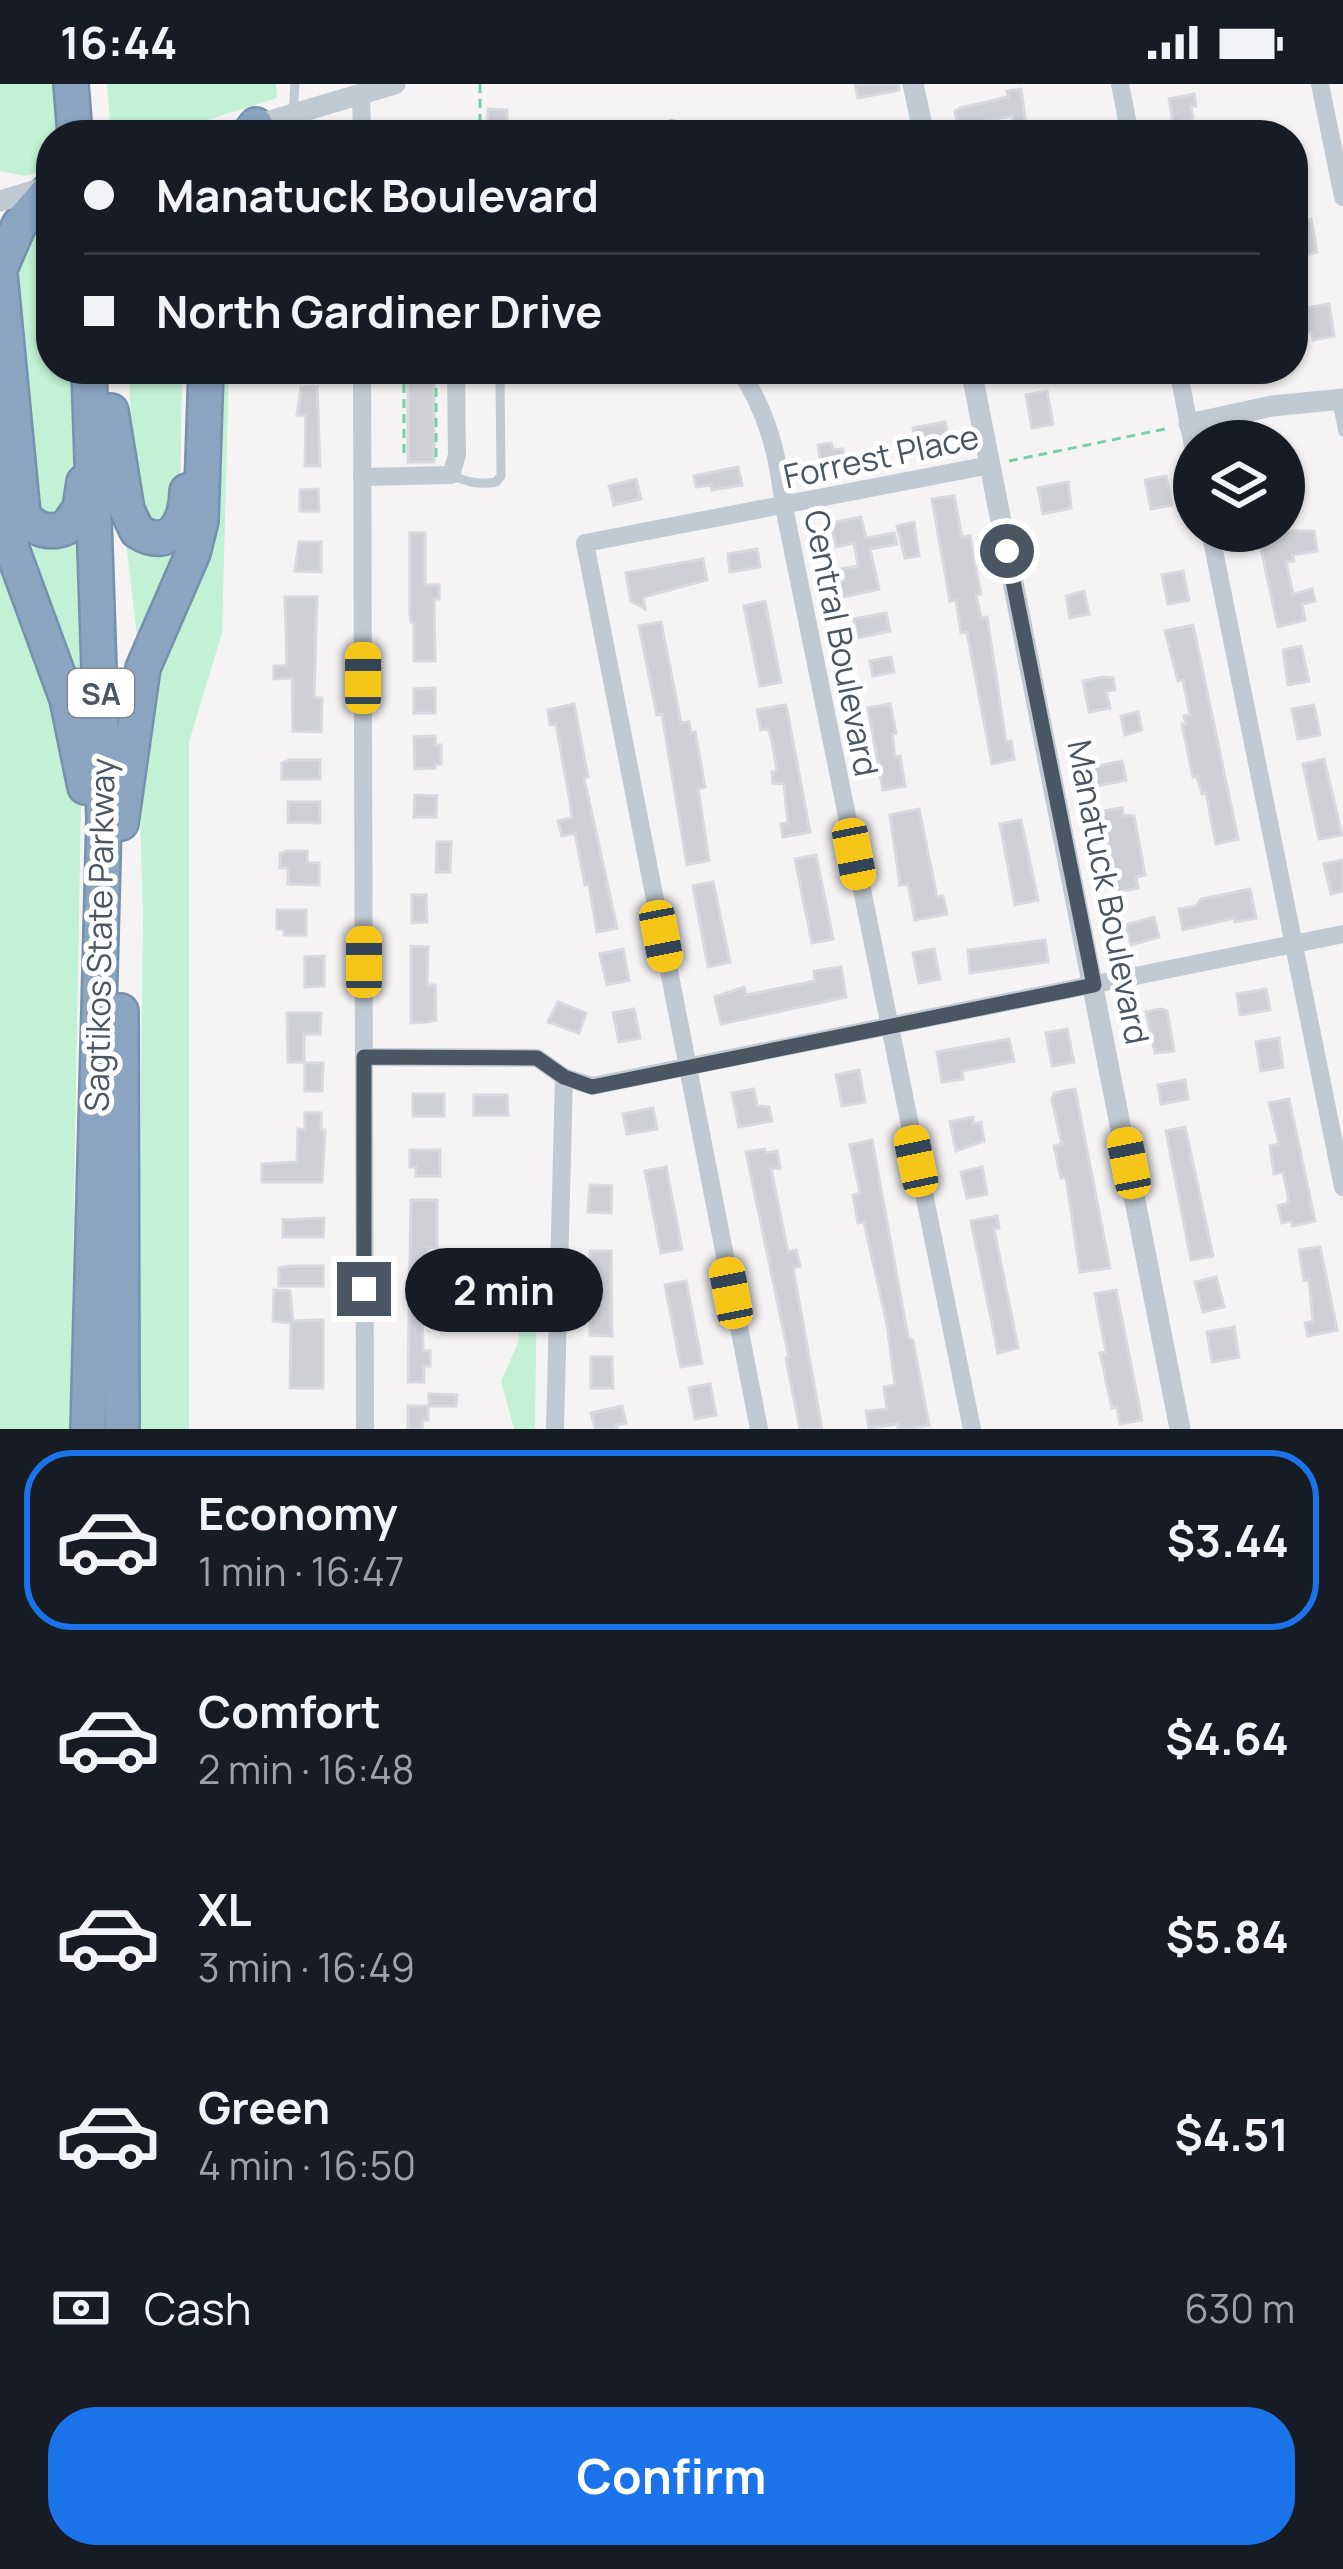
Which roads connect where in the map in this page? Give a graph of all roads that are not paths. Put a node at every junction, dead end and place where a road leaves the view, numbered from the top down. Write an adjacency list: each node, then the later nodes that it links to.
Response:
1 (71, 84): 10 (highway)
2 (92, 84): 11 (highway)
3 (295, 84): 9 (lane)
4 (395, 84): 8 (street)
5 (914, 84): 14 (street)
6 (1120, 84): 15 (street)
7 (1320, 84): 17 (street)
8 (358, 89): 9 (street); 13 (street)
9 (293, 114): 12 (street)
10 (74, 120)
11 (95, 120)
12 (278, 120)
13 (361, 120)
14 (921, 120)
15 (1127, 120)
16 (36, 191): 18 (street)
17 (1343, 197)
18 (0, 201)
19 (36, 205): 20 (highway)
20 (0, 271): 29 (highway)
21 (190, 384): 29 (highway)
22 (206, 384): 40 (highway)
23 (362, 384): 37 (street)
24 (456, 384): 36 (street)
25 (500, 384): 36 (lane)
26 (750, 384): 38 (street, Central Boulevard)
27 (973, 384): 35 (street, Manatuck Boulevard)
28 (1181, 384): 31 (street)
29 (100, 386): 40 (highway, Sagtikos State Parkway / SA); 44 (highway, Sagtikos State Parkway / SA)
30 (1340, 398): 32 (street); 33 (lane)
31 (1188, 420)
32 (1207, 420)
33 (1343, 432)
34 (0, 453): 44 (highway)
35 (990, 465): 38 (street, Forrest Place); 43 (street, Manatuck Boulevard)
36 (443, 476): 37 (street)
37 (362, 477): 46 (street)
38 (784, 507): 45 (street, Central Boulevard); 47 (street, Forrest Place)
39 (1214, 552): 42 (street)
40 (122, 823): 51 (highway, Sagtikos State Parkway / SA)
41 (1343, 934): 42 (street)
42 (1294, 944): 43 (street); 49 (street)
43 (1094, 985): 45 (street); 56 (street, Manatuck Boulevard)
44 (100, 991): 50 (highway, Sagtikos State Parkway / SA)
45 (889, 1027): 47 (street); 55 (street, Central Boulevard)
46 (364, 1057): 48 (street); 52 (street)
47 (686, 1067): 48 (street); 54 (street)
48 (564, 1077): 53 (street)
49 (1343, 1186)
50 (88, 1429)
51 (122, 1429)
52 (365, 1429)
53 (555, 1429)
54 (759, 1429)
55 (972, 1429)
56 (1180, 1429)

